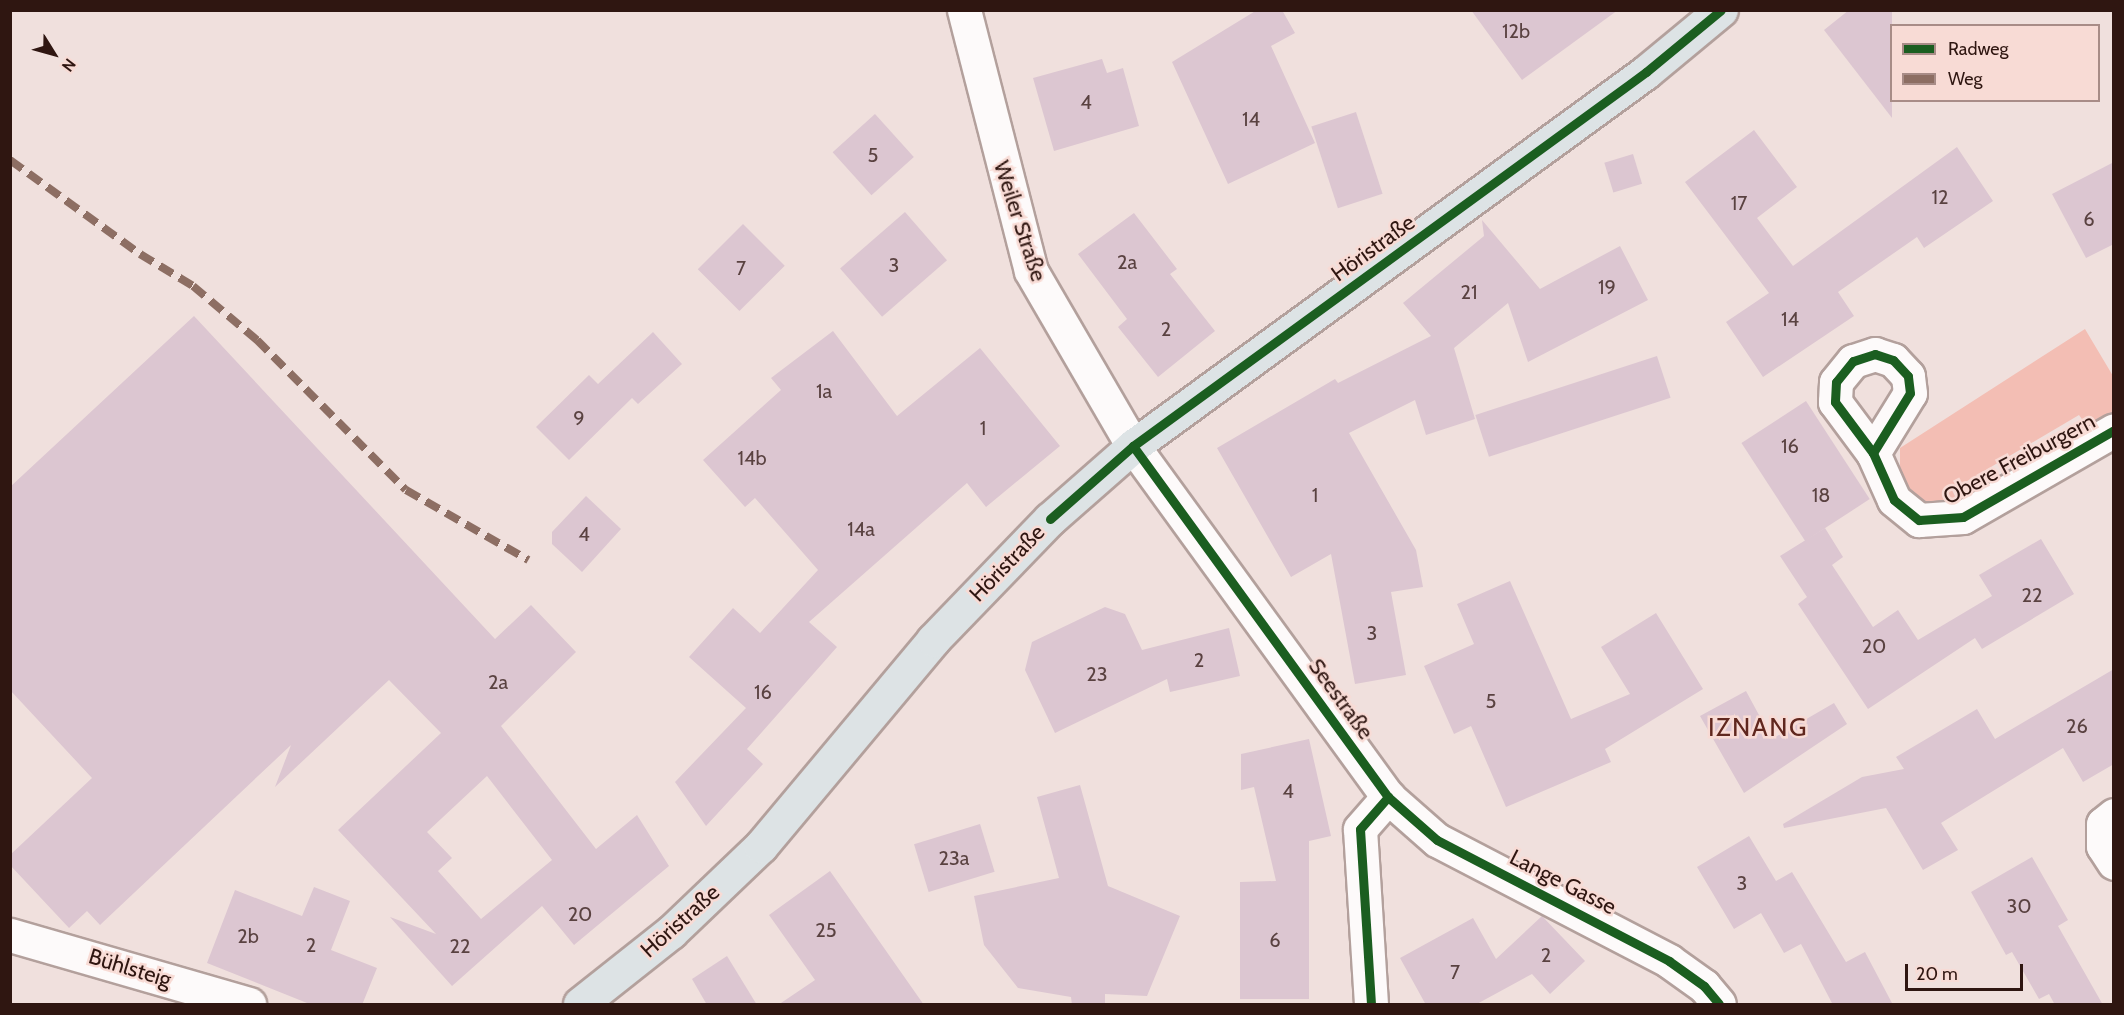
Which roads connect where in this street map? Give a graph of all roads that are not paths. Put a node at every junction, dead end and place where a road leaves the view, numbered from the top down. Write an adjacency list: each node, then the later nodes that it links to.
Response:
1 (964, 10): 4 (street, Weiler Straße)
2 (1721, 10): 4 (main road, Höristraße)
3 (2114, 430): 5 (street, Obere Freiburgern)
4 (1133, 446): 6 (street, Seestraße); 11 (main road, Höristraße)
5 (1873, 453)
6 (1388, 797): 12 (street); 13 (street, Lange Gasse)
7 (2114, 815): 8 (street)
8 (2114, 863)
9 (10, 935): 10 (street, Bühlsteig)
10 (249, 1005)
11 (580, 1005)
12 (1371, 1005)
13 (1719, 1005)

